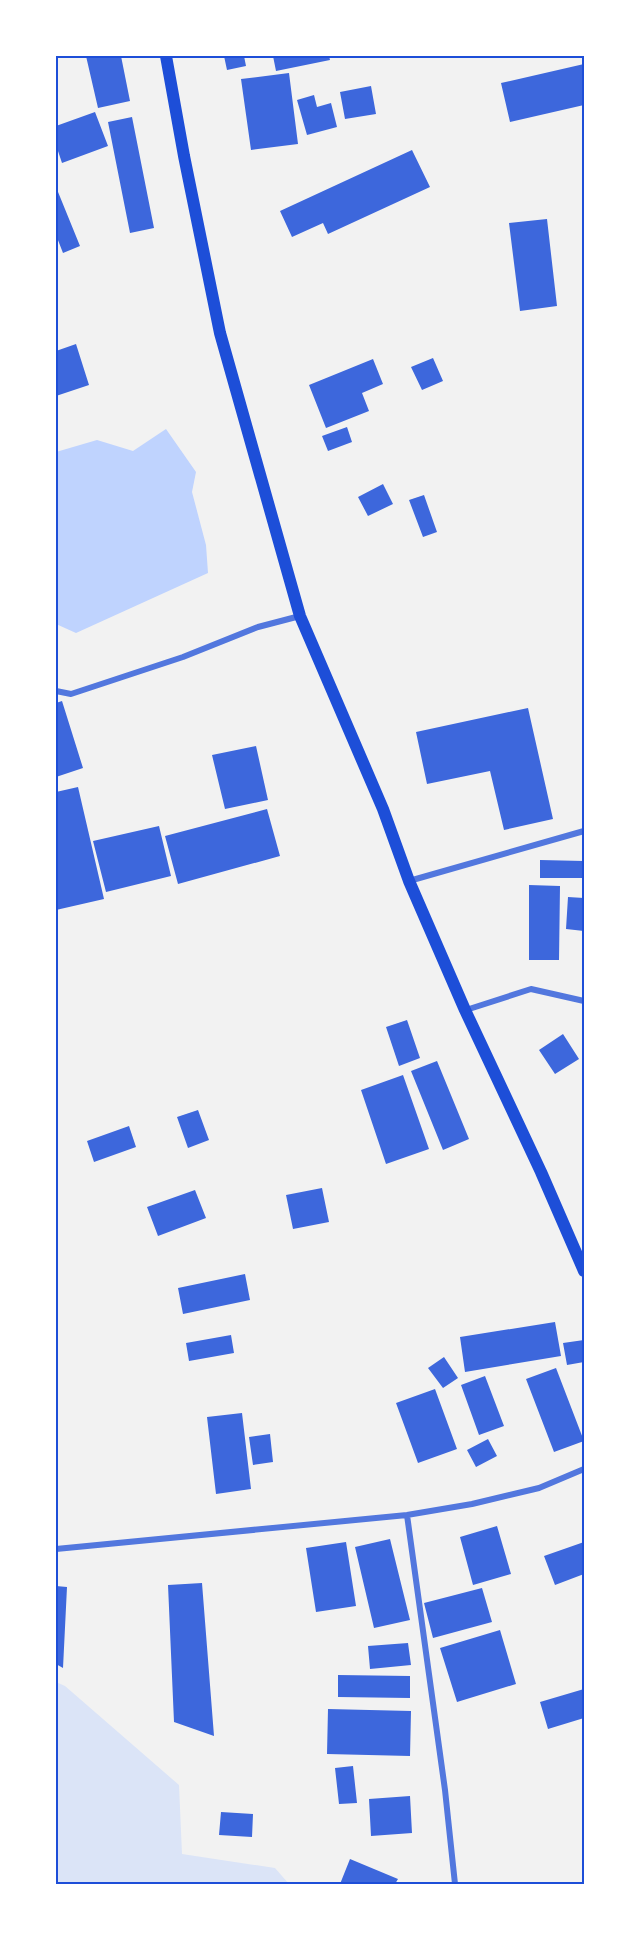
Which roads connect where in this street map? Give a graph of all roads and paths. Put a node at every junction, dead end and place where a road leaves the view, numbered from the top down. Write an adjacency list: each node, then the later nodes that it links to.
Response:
1 (166, 56): 2 (main road)
2 (300, 616): 3 (street); 5 (main road)
3 (56, 691)
4 (585, 831): 5 (street)
5 (409, 881): 7 (main road)
6 (585, 1001): 7 (street)
7 (465, 1010): 8 (main road)
8 (585, 1270)
9 (585, 1469): 10 (street)
10 (407, 1515): 11 (street); 12 (street)
11 (56, 1549)
12 (455, 1884)

